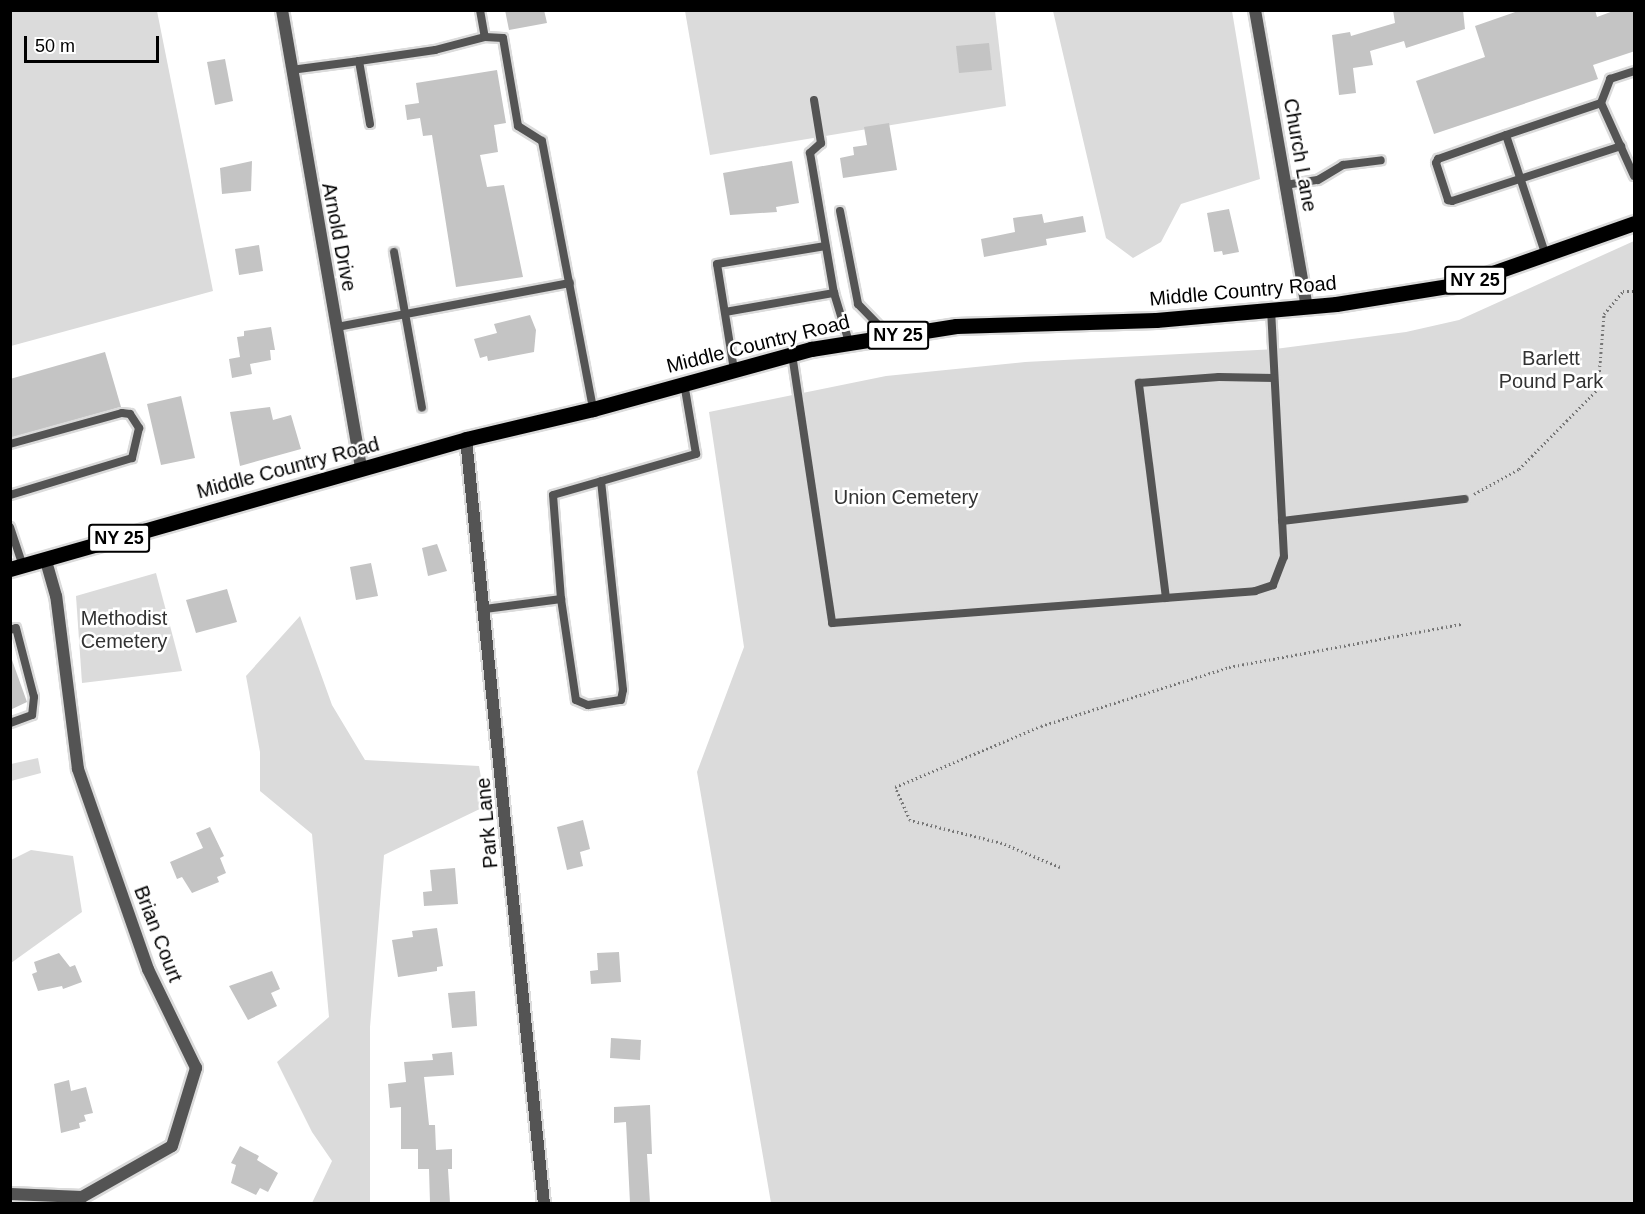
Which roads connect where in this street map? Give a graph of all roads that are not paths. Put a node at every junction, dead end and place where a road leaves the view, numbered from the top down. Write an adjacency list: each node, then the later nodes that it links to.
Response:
1 (282, 10): 6 (street, Arnold Drive)
2 (480, 10): 4 (lane)
3 (1255, 10): 16 (street, Church Lane)
4 (485, 38): 5 (lane); 22 (lane)
5 (359, 61): 6 (lane); 10 (lane)
6 (291, 70): 28 (street, Arnold Drive)
7 (1635, 71): 9 (lane)
8 (814, 100): 19 (lane)
9 (1601, 103): 11 (lane); 12 (lane)
10 (370, 124)
11 (1506, 135): 15 (lane); 15 (lane)
12 (1621, 146): 14 (lane); 15 (lane)
13 (1381, 160): 16 (lane)
14 (1635, 176)
15 (1521, 178): 21 (lane)
16 (1286, 185): 24 (street, Church Lane)
17 (840, 211): 29 (lane)
18 (1635, 223): 21 (main road, Middle Country Road / NY 25)
19 (826, 246): 23 (lane); 26 (lane)
20 (394, 252): 27 (lane)
21 (1546, 257): 24 (main road, Middle Country Road / NY 25)
22 (570, 283): 27 (lane); 36 (lane)
23 (834, 293): 26 (lane); 30 (lane)
24 (1307, 307): 25 (main road, Middle Country Road / NY 25)
25 (1271, 310): 29 (main road, Middle Country Road / NY 25); 33 (lane)
26 (725, 312): 32 (lane)
27 (406, 314): 28 (lane); 35 (lane)
28 (337, 327): 39 (street, Arnold Drive)
29 (889, 336): 30 (main road, Middle Country Road / NY 25)
30 (849, 342): 31 (main road, Middle Country Road / NY 25)
31 (792, 354): 32 (main road, Middle Country Road / NY 25); 47 (lane)
32 (734, 370): 34 (main road, Middle Country Road / NY 25)
33 (1274, 378): 43 (lane); 47 (lane)
34 (684, 383): 36 (main road, Middle Country Road / NY 25); 40 (lane)
35 (422, 407)
36 (593, 409): 37 (main road, Middle Country Road / NY 25)
37 (466, 439): 39 (main road, Middle Country Road / NY 25); 49 (street, Park Lane)
38 (10, 444): 41 (lane)
39 (361, 469): 45 (main road, Middle Country Road / NY 25)
40 (601, 481): 48 (lane); 48 (lane)
41 (10, 495)
42 (1465, 499): 43 (lane)
43 (1282, 521): 47 (lane)
44 (10, 527): 46 (lane)
45 (46, 560): 46 (main road, Middle Country Road / NY 25); 52 (street, Brian Court)
46 (16, 568)
47 (1166, 598)
48 (561, 599): 49 (lane)
49 (485, 609): 53 (street, Park Lane)
50 (10, 630): 51 (lane)
51 (10, 723)
52 (10, 1194)
53 (544, 1203)

